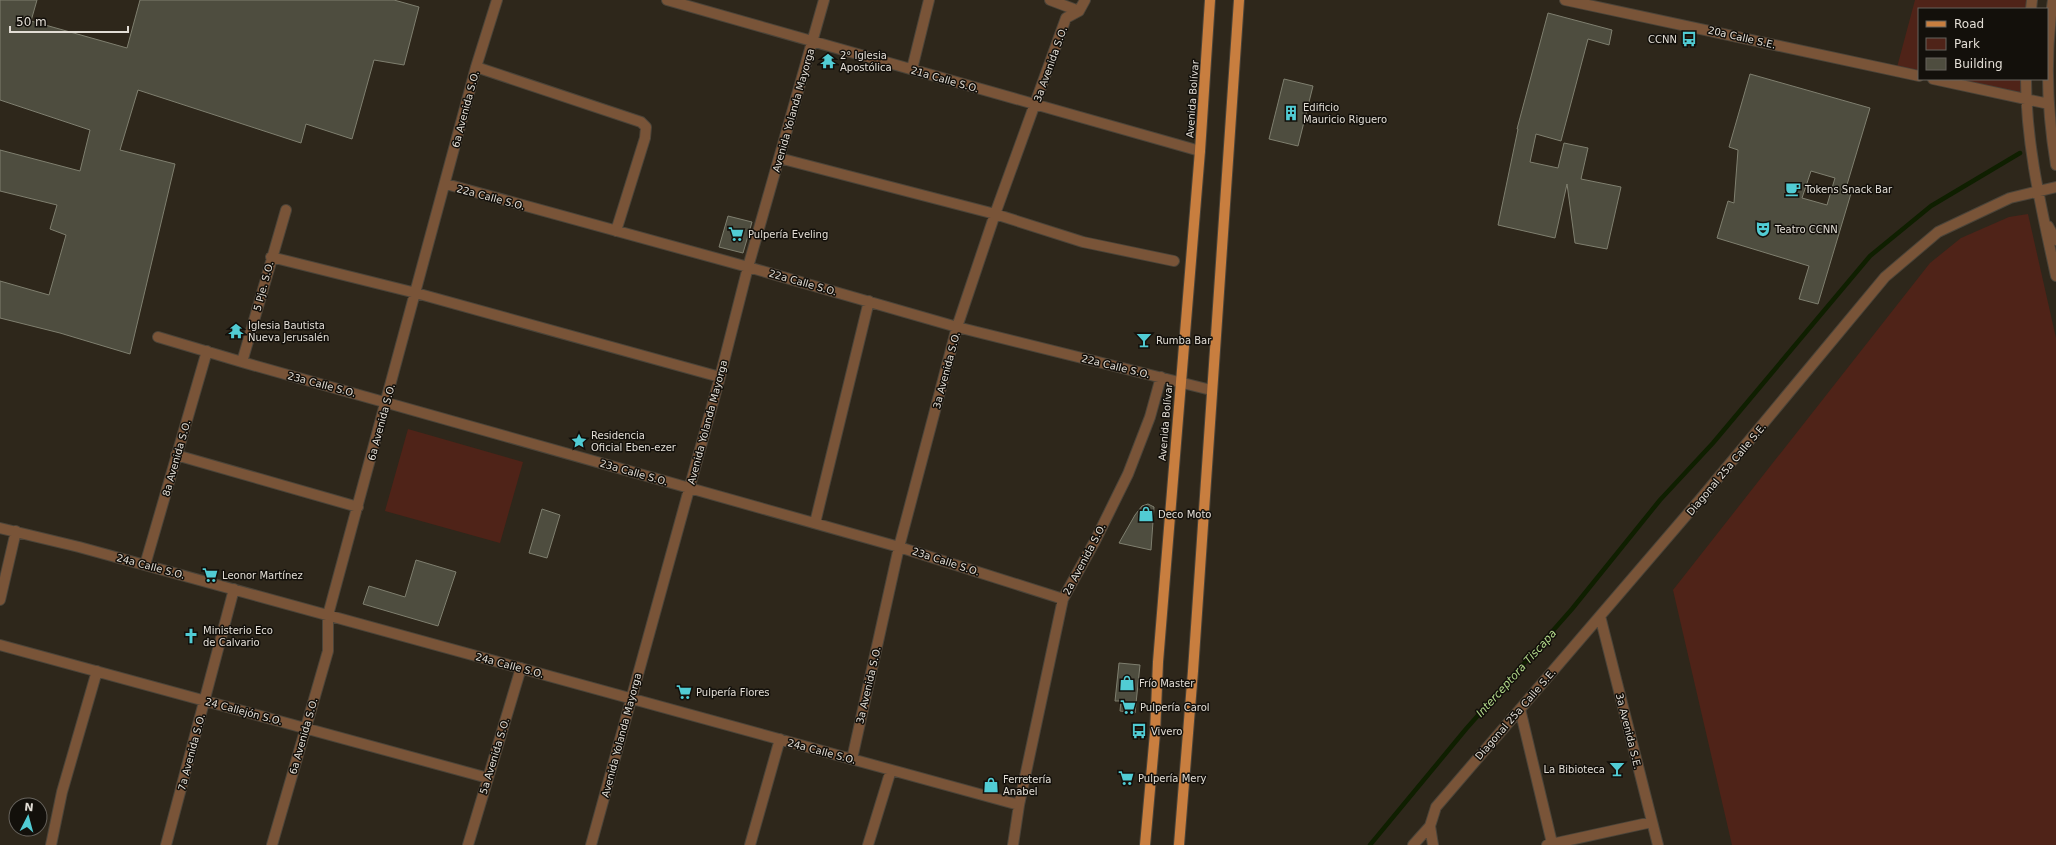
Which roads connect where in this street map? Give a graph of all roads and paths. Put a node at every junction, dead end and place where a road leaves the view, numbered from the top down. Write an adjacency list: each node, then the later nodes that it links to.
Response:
1 (497, 0): 13 (street, 6a Avenida S.O.)
2 (667, 0): 12 (street, 21a Calle S.O.)
3 (824, 0): 12 (street, Avenida Yolanda Mayorga)
4 (929, 0): 14 (street)
5 (1050, 0): 11 (street)
6 (1085, 0): 11 (street, 3a Avenida S.O.)
7 (1210, 0): 21 (main road, Avenida Bolívar)
8 (1239, 0): 45 (main road)
9 (1565, 0): 15 (street, 20a Calle S.E.)
10 (2053, 0): 20 (street)
11 (1079, 11): 19 (street, 3a Avenida S.O.)
12 (812, 41): 14 (street, 21a Calle S.O.); 22 (street, Avenida Yolanda Mayorga)
13 (476, 68): 24 (street, 6a Avenida S.O.); 30 (street)
14 (912, 69): 19 (street, 21a Calle S.O.)
15 (1918, 76)
16 (1937, 80): 18 (street)
17 (2026, 80): 18 (street)
18 (2026, 100): 20 (street); 26 (street)
19 (1036, 104): 21 (street, 21a Calle S.O.); 28 (street, 3a Avenida S.O.)
20 (2049, 104): 23 (street)
21 (1200, 151): 44 (main road, Avenida Bolívar)
22 (779, 158): 28 (street); 34 (street, Avenida Yolanda Mayorga)
23 (2056, 165)
24 (446, 184): 30 (street, 22a Calle S.O.); 36 (street, 6a Avenida S.O.)
25 (2056, 187): 26 (street, Diagonal 25a Calle S.E.)
26 (2038, 190): 29 (street); 59 (street, Diagonal 25a Calle S.E.)
27 (286, 210): 32 (street, 5 Pje. S.O.)
28 (995, 214): 33 (street); 38 (street, 3a Avenida S.O.)
29 (2044, 221): 31 (street); 35 (street)
30 (616, 231): 34 (street, 22a Calle S.O.)
31 (2056, 240)
32 (271, 257): 36 (street); 41 (street, 5 Pje. S.O.)
33 (1174, 261)
34 (748, 267): 37 (street, 22a Calle S.O.); 42 (street, Avenida Yolanda Mayorga)
35 (2056, 276)
36 (416, 293): 42 (street); 46 (street, 6a Avenida S.O.)
37 (869, 301): 38 (street, 22a Calle S.O.); 50 (street)
38 (958, 327): 43 (street, 22a Calle S.O.); 53 (street, 3a Avenida S.O.)
39 (158, 337): 40 (street, 23a Calle S.O.)
40 (207, 351): 41 (street, 23a Calle S.O.); 47 (street, 8a Avenida S.O.)
41 (242, 362): 46 (street, 23a Calle S.O.)
42 (720, 377): 48 (street, Avenida Yolanda Mayorga)
43 (1161, 378): 44 (street); 56 (street, 2a Avenida S.O.)
44 (1180, 381): 45 (street); 83 (main road, Avenida Bolívar)
45 (1211, 390): 84 (main road)
46 (386, 401): 48 (street, 23a Calle S.O.); 49 (street, 6a Avenida S.O.)
47 (176, 455): 49 (street); 54 (street, 8a Avenida S.O.)
48 (689, 488): 50 (street, 23a Calle S.O.); 63 (street, Avenida Yolanda Mayorga)
49 (358, 507): 58 (street, 6a Avenida S.O.)
50 (815, 523): 53 (street, 23a Calle S.O.)
51 (0, 528): 52 (street, 24a Calle S.O.)
52 (16, 531): 54 (street, 24a Calle S.O.); 57 (street)
53 (899, 547): 56 (street, 23a Calle S.O.); 68 (street, 3a Avenida S.O.)
54 (145, 565): 55 (street, 24a Calle S.O.)
55 (234, 589): 58 (street, 24a Calle S.O.); 64 (street, 7a Avenida S.O.)
56 (1063, 599): 71 (street, 2a Avenida S.O.)
57 (0, 600)
58 (328, 615): 61 (street, 24a Calle S.O.); 66 (street, 6a Avenida S.O.)
59 (1600, 616): 65 (street, Diagonal 25a Calle S.E.); 72 (street, 3a Avenida S.E.)
60 (0, 645): 62 (street, 24 Callejón S.O.)
61 (521, 668): 63 (street, 24a Calle S.O.); 70 (street, 5a Avenida S.O.)
62 (97, 672): 64 (street, 24 Callejón S.O.); 75 (street)
63 (630, 698): 67 (street, 24a Calle S.O.); 79 (street, Avenida Yolanda Mayorga)
64 (204, 700): 66 (street, 24 Callejón S.O.); 76 (street, 7a Avenida S.O.)
65 (1520, 709): 73 (street, Diagonal 25a Calle S.E.); 74 (street)
66 (306, 728): 70 (street, 24 Callejón S.O.); 77 (street, 6a Avenida S.O.)
67 (780, 739): 68 (street, 24a Calle S.O.); 80 (street)
68 (852, 759): 69 (street, 24a Calle S.O.)
69 (891, 770): 71 (street, 24a Calle S.O.); 81 (street)
70 (488, 778): 78 (street, 5a Avenida S.O.)
71 (1019, 805): 82 (street, 2a Avenida S.O.)
72 (1652, 822): 74 (street); 87 (street, 3a Avenida S.E.)
73 (1430, 826): 85 (street); 86 (street)
74 (1549, 844)
75 (51, 845)
76 (166, 845)
77 (272, 845)
78 (468, 845)
79 (591, 845)
80 (750, 845)
81 (868, 845)
82 (1013, 845)
83 (1145, 845)
84 (1179, 845)
85 (1413, 845)
86 (1433, 845)
87 (1658, 845)

